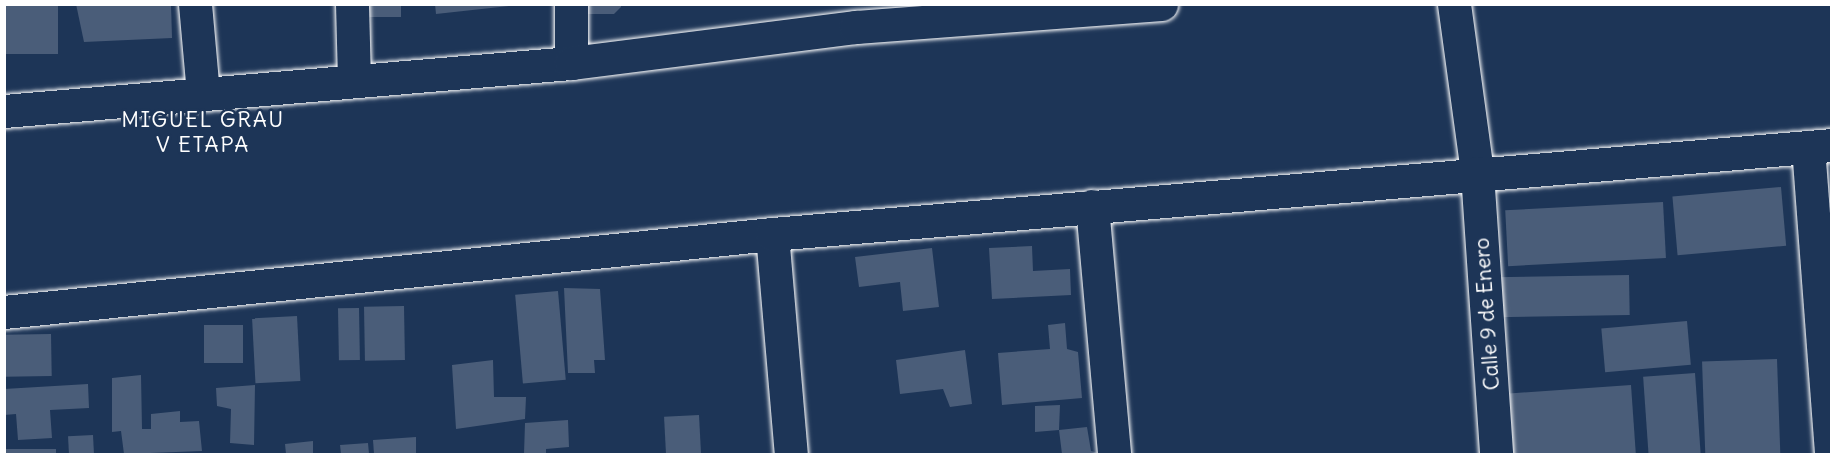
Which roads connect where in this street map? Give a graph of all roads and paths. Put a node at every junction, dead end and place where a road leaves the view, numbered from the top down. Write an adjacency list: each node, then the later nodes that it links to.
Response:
1 (195, 4): 10 (street)
2 (352, 4): 9 (street)
3 (571, 4): 8 (street)
4 (1161, 4): 6 (street)
5 (1454, 4): 13 (street, Calle 9 de Enero)
6 (1111, 7): 7 (street)
7 (856, 16): 8 (street)
8 (571, 63): 9 (street)
9 (354, 81): 10 (street)
10 (203, 93): 11 (street)
11 (4, 111)
12 (1820, 146): 13 (street); 17 (street)
13 (1477, 173): 14 (street); 20 (street, Calle 9 de Enero)
14 (1092, 206): 15 (street); 19 (street)
15 (772, 234): 16 (street); 18 (street)
16 (4, 312)
17 (1831, 448)
18 (791, 454)
19 (1114, 454)
20 (1496, 454)

